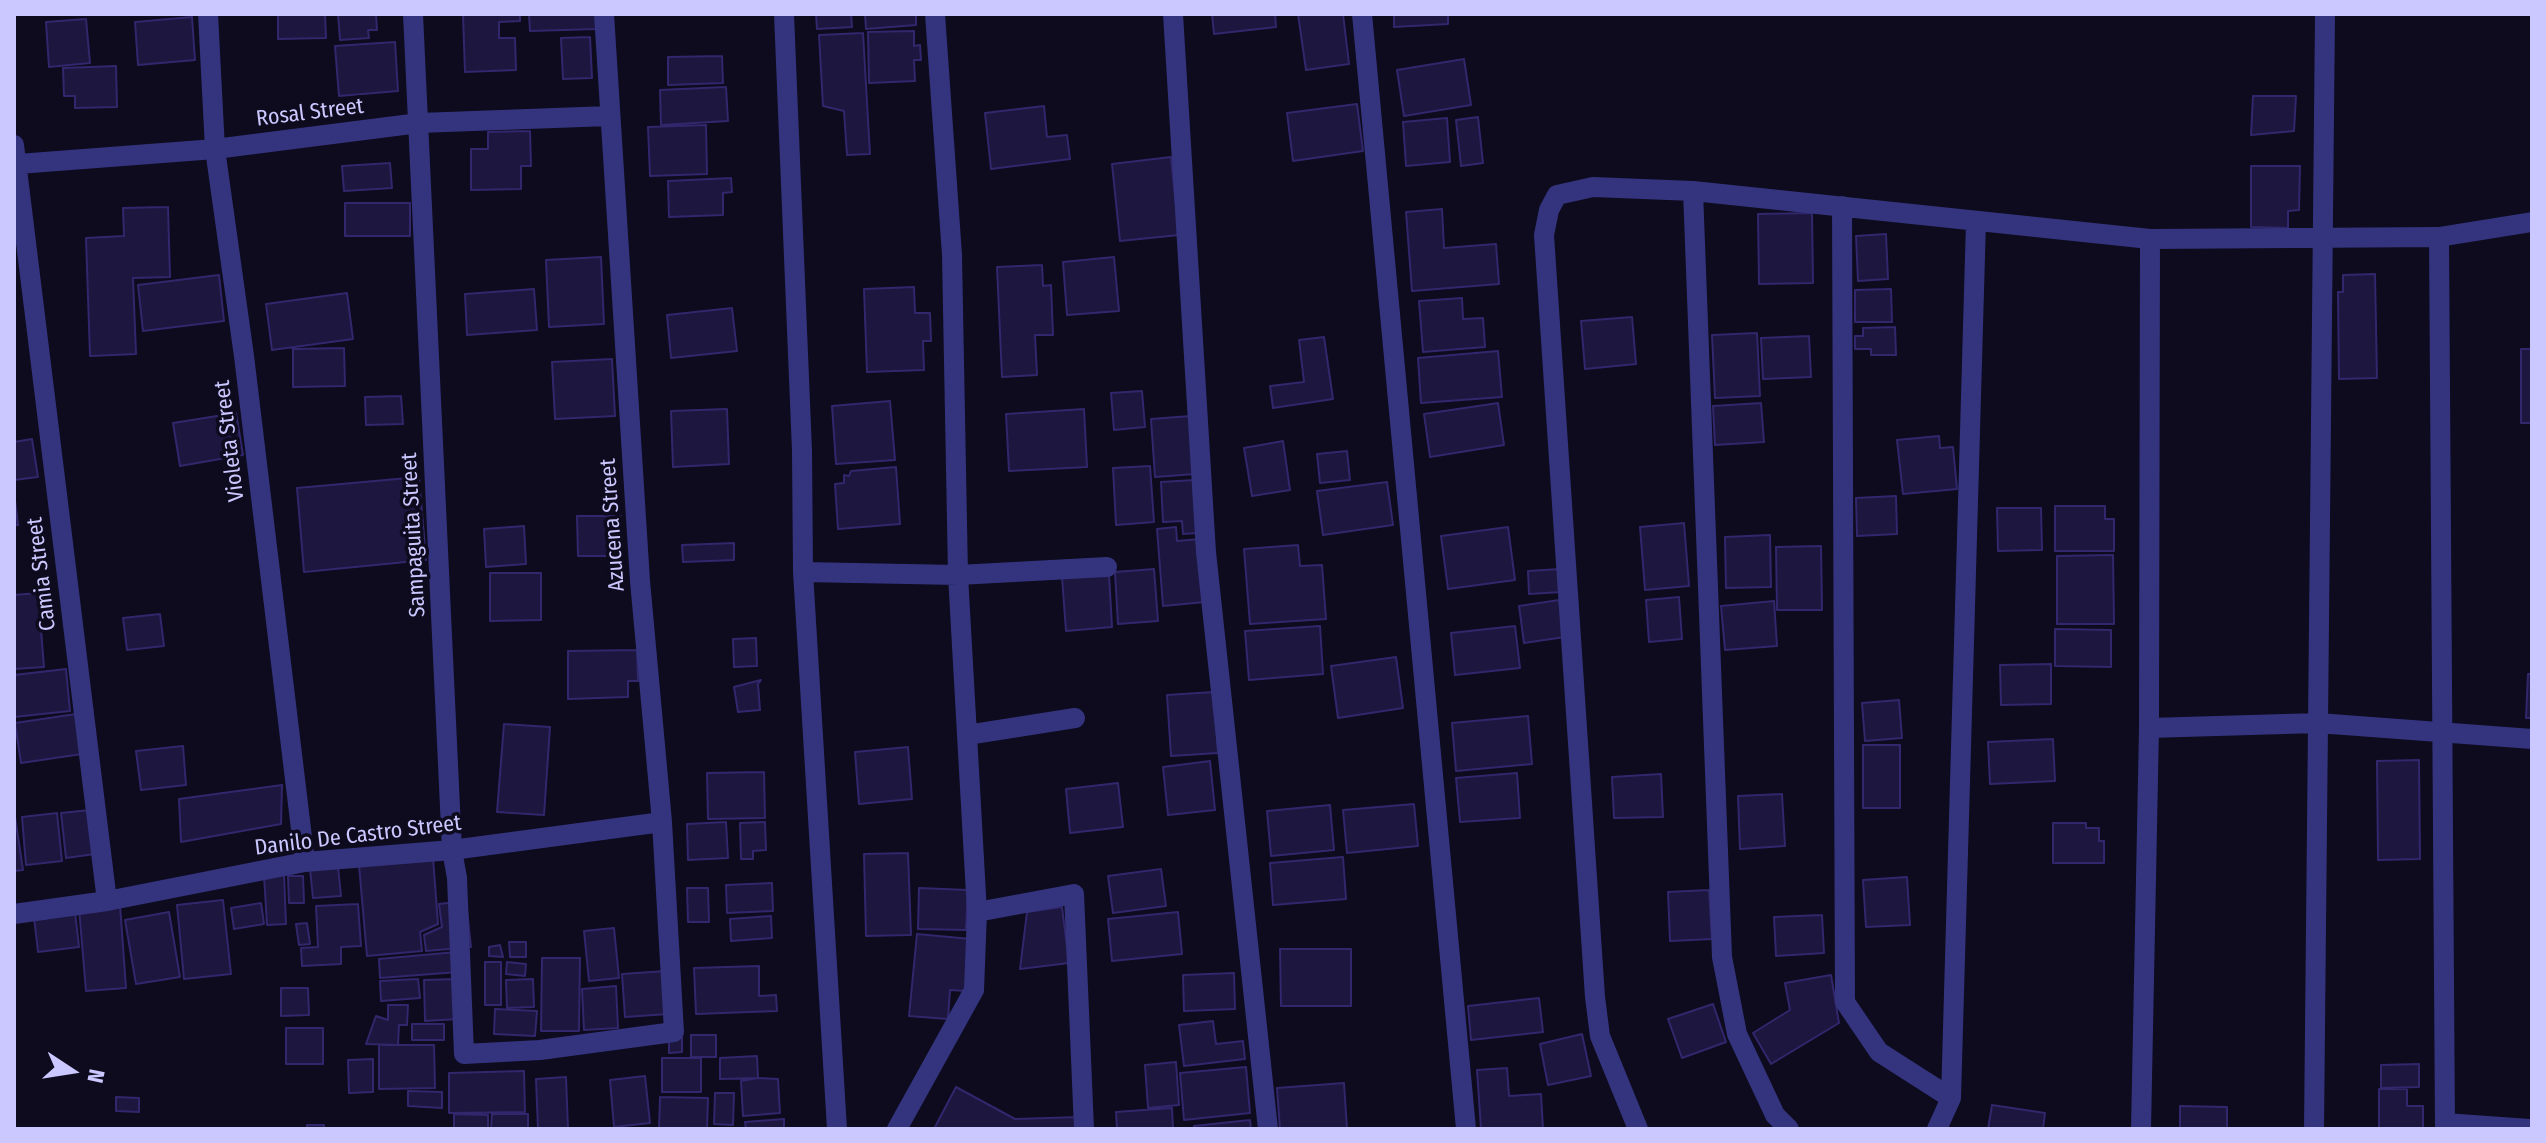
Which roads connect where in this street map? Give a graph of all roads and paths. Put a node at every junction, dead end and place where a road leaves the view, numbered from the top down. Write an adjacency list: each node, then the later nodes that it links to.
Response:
1 (208, 14): 11 (street, Violeta Street)
2 (413, 14): 10 (street, Sampaguita Street)
3 (604, 14): 9 (street, Azucena Street)
4 (784, 14): 21 (street)
5 (935, 14): 22 (street)
6 (1173, 14): 41 (street)
7 (1362, 14): 42 (street)
8 (2325, 14): 19 (street)
9 (609, 116): 10 (street, Rosal Street); 29 (street, Azucena Street)
10 (419, 123): 11 (street, Rosal Street); 30 (street, Sampaguita Street)
11 (215, 149): 12 (street, Rosal Street); 31 (street, Violeta Street)
12 (16, 155): 32 (street, Camia Street)
13 (1693, 191): 14 (street); 43 (street); 44 (street)
14 (1842, 206): 15 (street); 36 (street)
15 (1976, 221): 18 (street); 36 (street)
16 (2532, 222): 17 (street)
17 (2439, 237): 19 (street); 26 (street)
18 (2150, 239): 19 (street); 25 (street)
19 (2321, 240): 24 (street)
20 (1107, 567): 22 (street)
21 (803, 572): 22 (street); 38 (street)
22 (958, 575): 27 (street)
23 (1075, 718): 27 (street)
24 (2318, 723): 25 (street); 26 (street); 47 (street)
25 (2149, 728): 46 (street)
26 (2442, 732): 28 (street); 37 (street)
27 (967, 735): 33 (street)
28 (2532, 739)
29 (662, 822): 30 (street, Danilo De Castro Street); 35 (street, Azucena Street)
30 (452, 850): 31 (street, Danilo De Castro Street); 35 (street, Sampaguita Street)
31 (305, 862): 32 (street, Danilo De Castro Street)
32 (107, 901): 34 (street, Danilo De Castro Street)
33 (977, 912): 39 (street); 40 (street)
34 (14, 914)
35 (464, 1054)
36 (1951, 1098): 45 (street)
37 (2445, 1126): 48 (street)
38 (837, 1129)
39 (897, 1129)
40 (1084, 1129)
41 (1268, 1129)
42 (1466, 1129)
43 (1638, 1129)
44 (1789, 1129)
45 (1937, 1129)
46 (2141, 1129)
47 (2314, 1129)
48 (2529, 1129)

